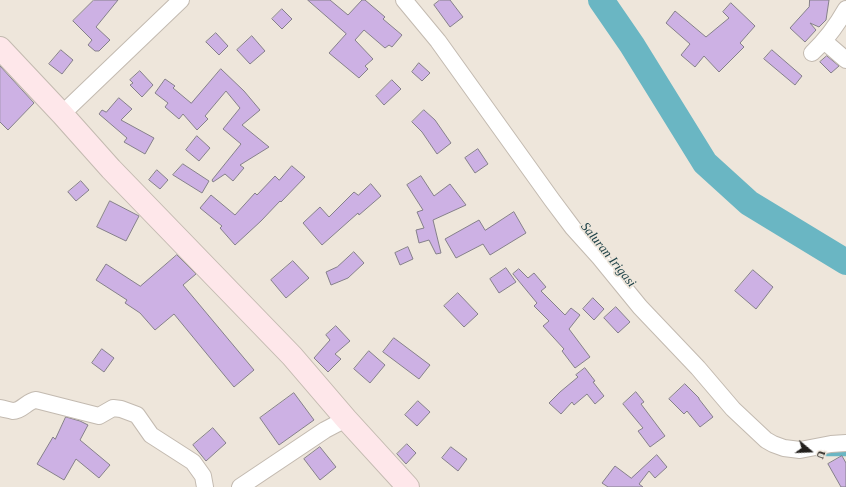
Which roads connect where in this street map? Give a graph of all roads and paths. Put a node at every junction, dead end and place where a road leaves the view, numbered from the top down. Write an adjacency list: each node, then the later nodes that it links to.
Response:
1 (181, 0): 8 (street)
2 (404, 0): 11 (street)
3 (846, 9): 4 (street)
4 (824, 42): 6 (street); 7 (street)
5 (0, 48): 8 (street)
6 (812, 53)
7 (846, 60)
8 (62, 114): 10 (street)
9 (0, 408): 12 (street)
10 (346, 419): 13 (street); 14 (street)
11 (846, 443)
12 (205, 487)
13 (240, 487)
14 (408, 487)

